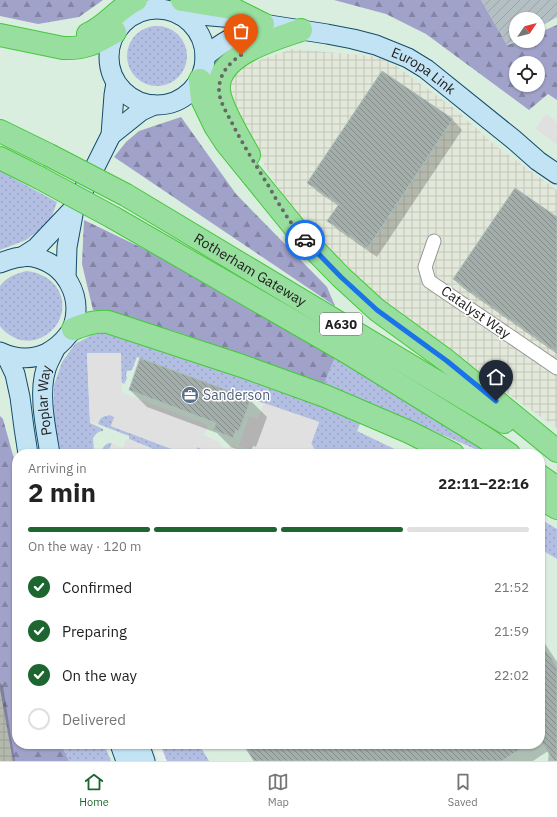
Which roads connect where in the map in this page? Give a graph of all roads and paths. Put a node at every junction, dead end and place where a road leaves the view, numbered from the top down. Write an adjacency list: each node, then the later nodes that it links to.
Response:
1 (136, 0): 7 (highway)
2 (182, 8): 3 (highway); 5 (main road); 8 (main road)
3 (263, 24): 4 (main road, Europa Link); 8 (main road)
4 (301, 30): 15 (main road, Europa Link); 17 (highway)
5 (115, 32): 7 (highway); 10 (main road)
6 (0, 35): 7 (highway)
7 (51, 45)
8 (205, 57): 9 (main road)
9 (200, 80): 11 (main road); 17 (highway, A630)
10 (116, 83): 11 (main road); 13 (main road)
11 (154, 105): 13 (main road)
12 (0, 131): 31 (highway, Rotherham Gateway / A630, bridge)
13 (111, 135): 16 (main road)
14 (0, 158): 29 (highway, Rotherham Gateway / A630, bridge)
15 (557, 174)
16 (74, 209): 19 (main road); 21 (main road)
17 (292, 225): 30 (highway, A630)
18 (434, 241): 25 (street, Catalyst Way)
19 (22, 257): 20 (main road); 21 (main road)
20 (0, 263)
21 (66, 278): 22 (main road)
22 (73, 329): 23 (main road); 28 (highway)
23 (55, 349): 24 (main road); 27 (main road, Poplar Way)
24 (3, 353): 26 (main road, Poplar Way)
25 (557, 368)
26 (27, 449)
27 (49, 449)
28 (443, 449)
29 (502, 449)
30 (557, 450)
31 (557, 454)
32 (545, 480): 33 (highway)
33 (557, 488)
34 (545, 501): 35 (highway)
35 (557, 508)
36 (122, 749): 38 (main road)
37 (141, 749): 39 (main road)
38 (126, 761)
39 (146, 761)

